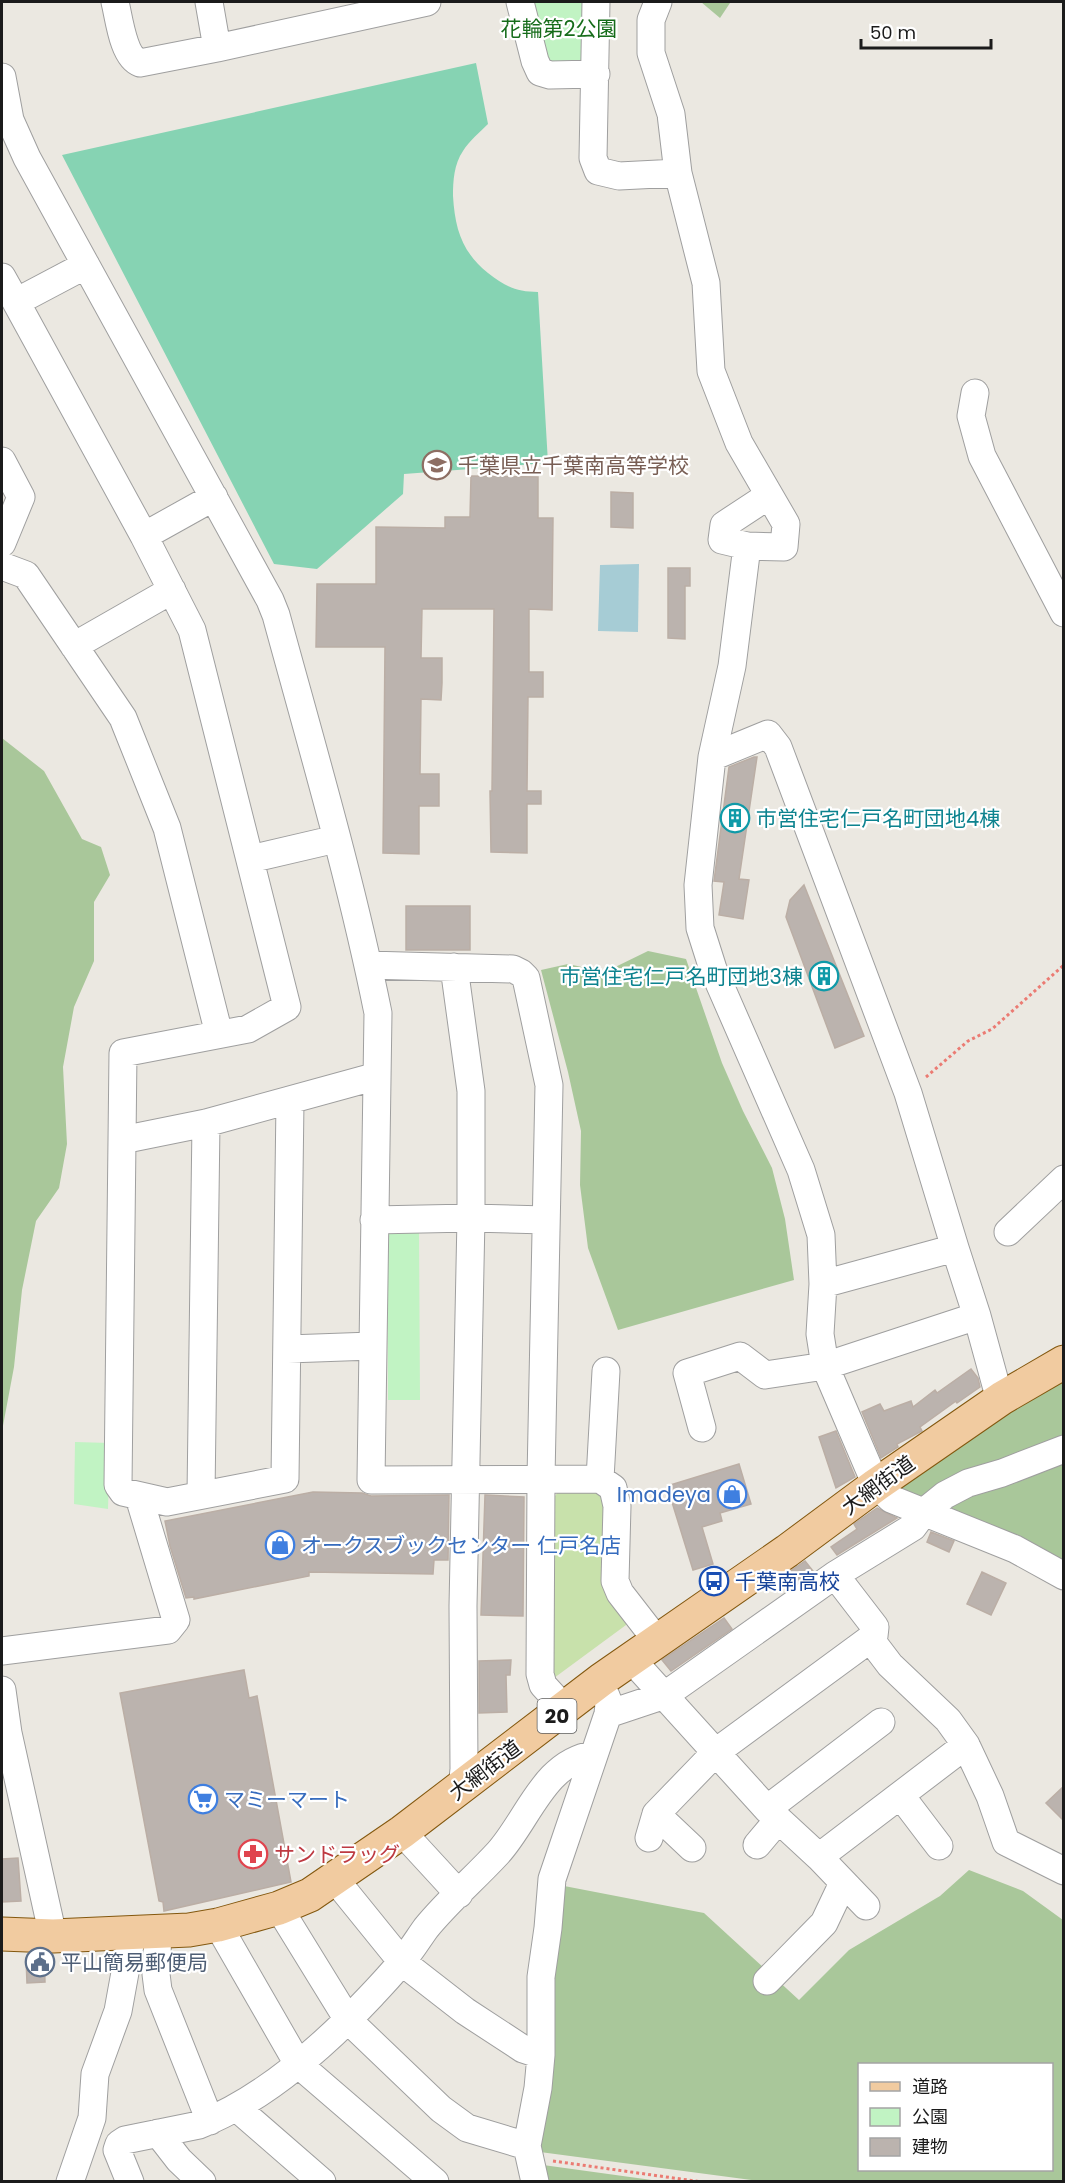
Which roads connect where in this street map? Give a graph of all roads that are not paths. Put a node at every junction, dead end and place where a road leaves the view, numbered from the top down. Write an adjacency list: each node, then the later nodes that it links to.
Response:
1 (114, 2): 7 (street)
2 (209, 2): 7 (street)
3 (428, 2): 7 (street)
4 (520, 2): 8 (street)
5 (597, 2): 8 (street)
6 (658, 2): 10 (street)
7 (217, 48)
8 (596, 74): 10 (street)
9 (2, 76): 11 (street)
10 (678, 173): 16 (street)
11 (86, 265): 13 (street); 17 (street)
12 (2, 277): 13 (street)
13 (16, 302): 18 (street)
14 (975, 393): 23 (street)
15 (2, 461): 19 (street)
16 (768, 496): 20 (street); 20 (street)
17 (214, 497): 18 (street); 26 (street)
18 (144, 536): 22 (street)
19 (2, 543)
20 (747, 546): 25 (street)
21 (2, 566): 24 (street)
22 (172, 590): 24 (street); 27 (street)
23 (1064, 613)
24 (74, 646): 30 (street)
25 (712, 757): 40 (street); 41 (street)
26 (336, 839): 27 (street); 28 (street)
27 (250, 859): 30 (street)
28 (369, 965): 29 (street); 31 (street)
29 (454, 967): 36 (street); 38 (street)
30 (219, 1035): 34 (street)
31 (377, 1076): 32 (street); 37 (street)
32 (290, 1101): 33 (street); 44 (street)
33 (206, 1123): 34 (street); 55 (street)
34 (122, 1140): 56 (street)
35 (1064, 1179): 39 (street)
36 (471, 1218): 37 (street); 38 (street); 52 (street)
37 (374, 1220): 43 (street)
38 (546, 1220): 51 (street)
39 (1008, 1232)
40 (954, 1248): 41 (street); 42 (street)
41 (823, 1284): 46 (street)
42 (977, 1316): 46 (street); 48 (street)
43 (372, 1347): 44 (street); 52 (street)
44 (288, 1349): 55 (street)
45 (1064, 1362): 48 (main road, 大網街道 / 20)
46 (825, 1366): 49 (street); 54 (street)
47 (606, 1371): 53 (street)
48 (1002, 1398): 54 (main road, 大網街道 / 20)
49 (702, 1428)
50 (1064, 1449): 57 (street)
51 (541, 1478): 52 (street); 53 (street); 67 (street)
52 (465, 1479): 74 (street)
53 (600, 1479): 61 (street)
54 (876, 1485): 57 (street); 61 (main road, 大網街道 / 20)
55 (201, 1495): 56 (street)
56 (139, 1497): 62 (street)
57 (924, 1512): 58 (street); 59 (street)
58 (836, 1575): 60 (street); 66 (street)
59 (1064, 1576)
60 (871, 1640): 71 (street); 72 (street)
61 (658, 1642): 63 (main road, 大網街道 / 20)
62 (2, 1651)
63 (632, 1660): 64 (main road, 大網街道 / 20); 66 (street)
64 (601, 1680): 67 (main road, 大網街道 / 20); 68 (street)
65 (2, 1690): 70 (street)
66 (665, 1695): 68 (street); 72 (street)
67 (565, 1709): 74 (main road, 大網街道 / 20)
68 (608, 1713): 73 (street)
69 (881, 1722): 76 (street)
70 (5, 1734): 91 (street)
71 (966, 1745): 75 (street); 82 (street)
72 (717, 1752): 76 (street); 80 (street)
73 (593, 1755): 85 (street); 95 (street)
74 (462, 1789): 77 (main road, 大網街道 / 20)
75 (901, 1796): 79 (street); 81 (street)
76 (773, 1815): 78 (street); 81 (street)
77 (402, 1832): 83 (main road, 大網街道 / 20); 85 (street)
78 (757, 1845)
79 (939, 1846)
80 (692, 1848)
81 (819, 1857): 84 (street)
82 (1064, 1871)
83 (334, 1878): 87 (main road, 大網街道 / 20); 92 (street)
84 (843, 1883): 86 (street); 93 (street)
85 (459, 1894): 92 (street)
86 (866, 1906)
87 (279, 1908): 88 (main road, 大網街道 / 20); 94 (street)
88 (218, 1925): 89 (main road, 大網街道 / 20); 96 (street)
89 (145, 1933): 91 (main road, 大網街道 / 20); 98 (street); 101 (street)
90 (2, 1934): 91 (main road, 大網街道 / 20)
91 (53, 1936)
92 (402, 1962): 94 (street); 95 (street)
93 (767, 1981)
94 (348, 2020): 96 (street); 100 (street)
95 (541, 2055): 100 (street)
96 (298, 2064): 97 (street); 105 (street)
97 (237, 2108): 98 (street); 104 (street)
98 (210, 2121): 99 (street)
99 (158, 2133): 102 (street); 103 (street)
100 (531, 2162)
101 (70, 2181)
102 (130, 2181)
103 (202, 2181)
104 (322, 2181)
105 (435, 2181)

